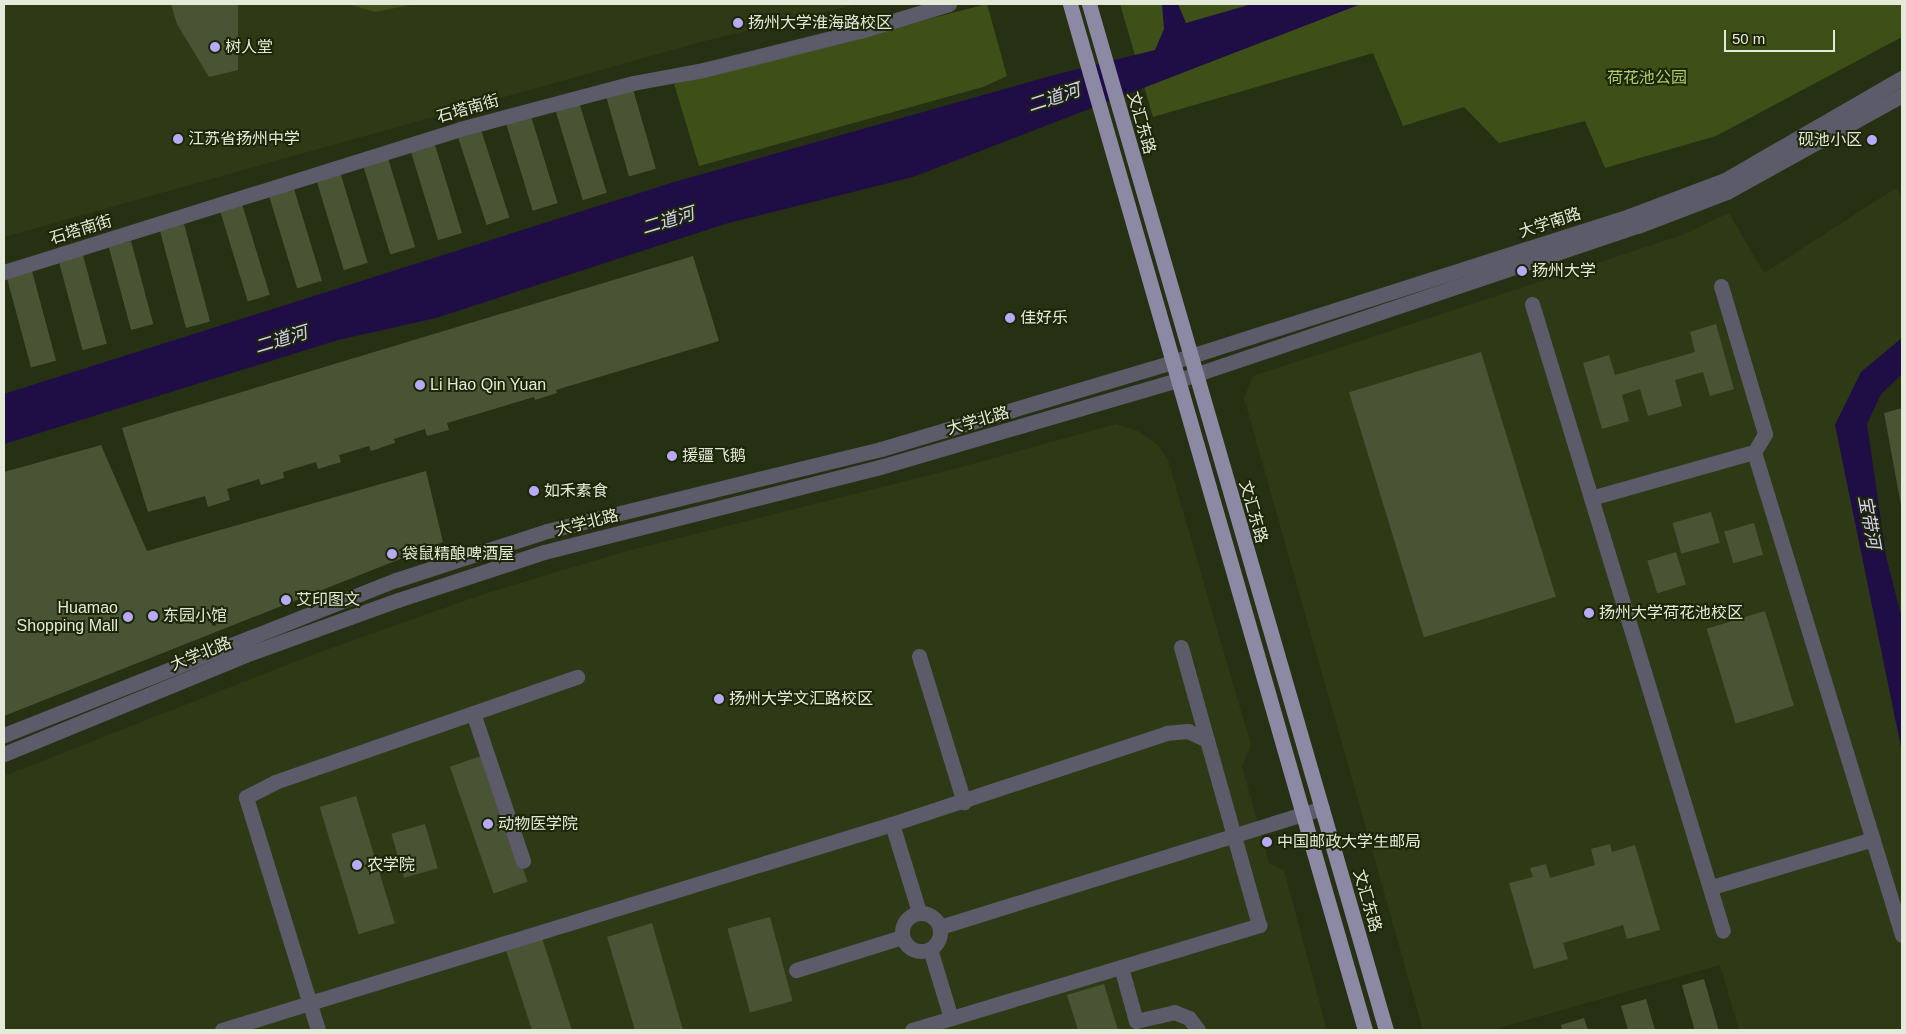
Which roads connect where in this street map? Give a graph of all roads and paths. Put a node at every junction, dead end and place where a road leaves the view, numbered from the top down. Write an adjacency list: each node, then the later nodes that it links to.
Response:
1 (948, 4): 6 (street, 石塔南街)
2 (1070, 4): 10 (main road)
3 (1089, 4): 9 (main road, 文汇东路)
4 (1902, 78): 9 (street, 大学南路)
5 (1902, 95): 11 (street, 大学南路)
6 (4, 272)
7 (1721, 286): 13 (street)
8 (1532, 304): 14 (street)
9 (1189, 356): 10 (street, 大学北路); 11 (main road, 文汇东路)
10 (1172, 362): 12 (main road); 19 (street, 大学北路)
11 (1194, 375): 12 (street, 大学北路); 23 (main road, 文汇东路)
12 (1177, 380): 21 (street, 大学北路); 24 (main road)
13 (1754, 452): 14 (street); 27 (street)
14 (1591, 498): 29 (street)
15 (1181, 648): 20 (street)
16 (919, 656): 22 (street)
17 (577, 676): 18 (street)
18 (473, 713): 28 (street); 38 (street)
19 (4, 735)
20 (1207, 740): 22 (street); 26 (street)
21 (4, 754)
22 (964, 802): 25 (street)
23 (1322, 808): 24 (street); 45 (main road, 文汇东路)
24 (1303, 814): 26 (street); 44 (main road)
25 (892, 824): 30 (street); 38 (street)
26 (1233, 836): 31 (street); 36 (street)
27 (1873, 839): 29 (street); 33 (street)
28 (523, 861)
29 (1712, 887): 32 (street)
30 (919, 912): 31 (street); 34 (street)
31 (940, 927): 35 (street)
32 (1723, 931)
33 (1902, 935)
34 (902, 937): 35 (street); 37 (street)
35 (930, 949): 39 (street)
36 (1121, 967): 39 (street); 43 (street)
37 (796, 970)
38 (310, 1003): 40 (street); 41 (street)
39 (951, 1018): 42 (street)
40 (222, 1030)
41 (318, 1030)
42 (912, 1030)
43 (1198, 1030)
44 (1364, 1030)
45 (1386, 1030)

